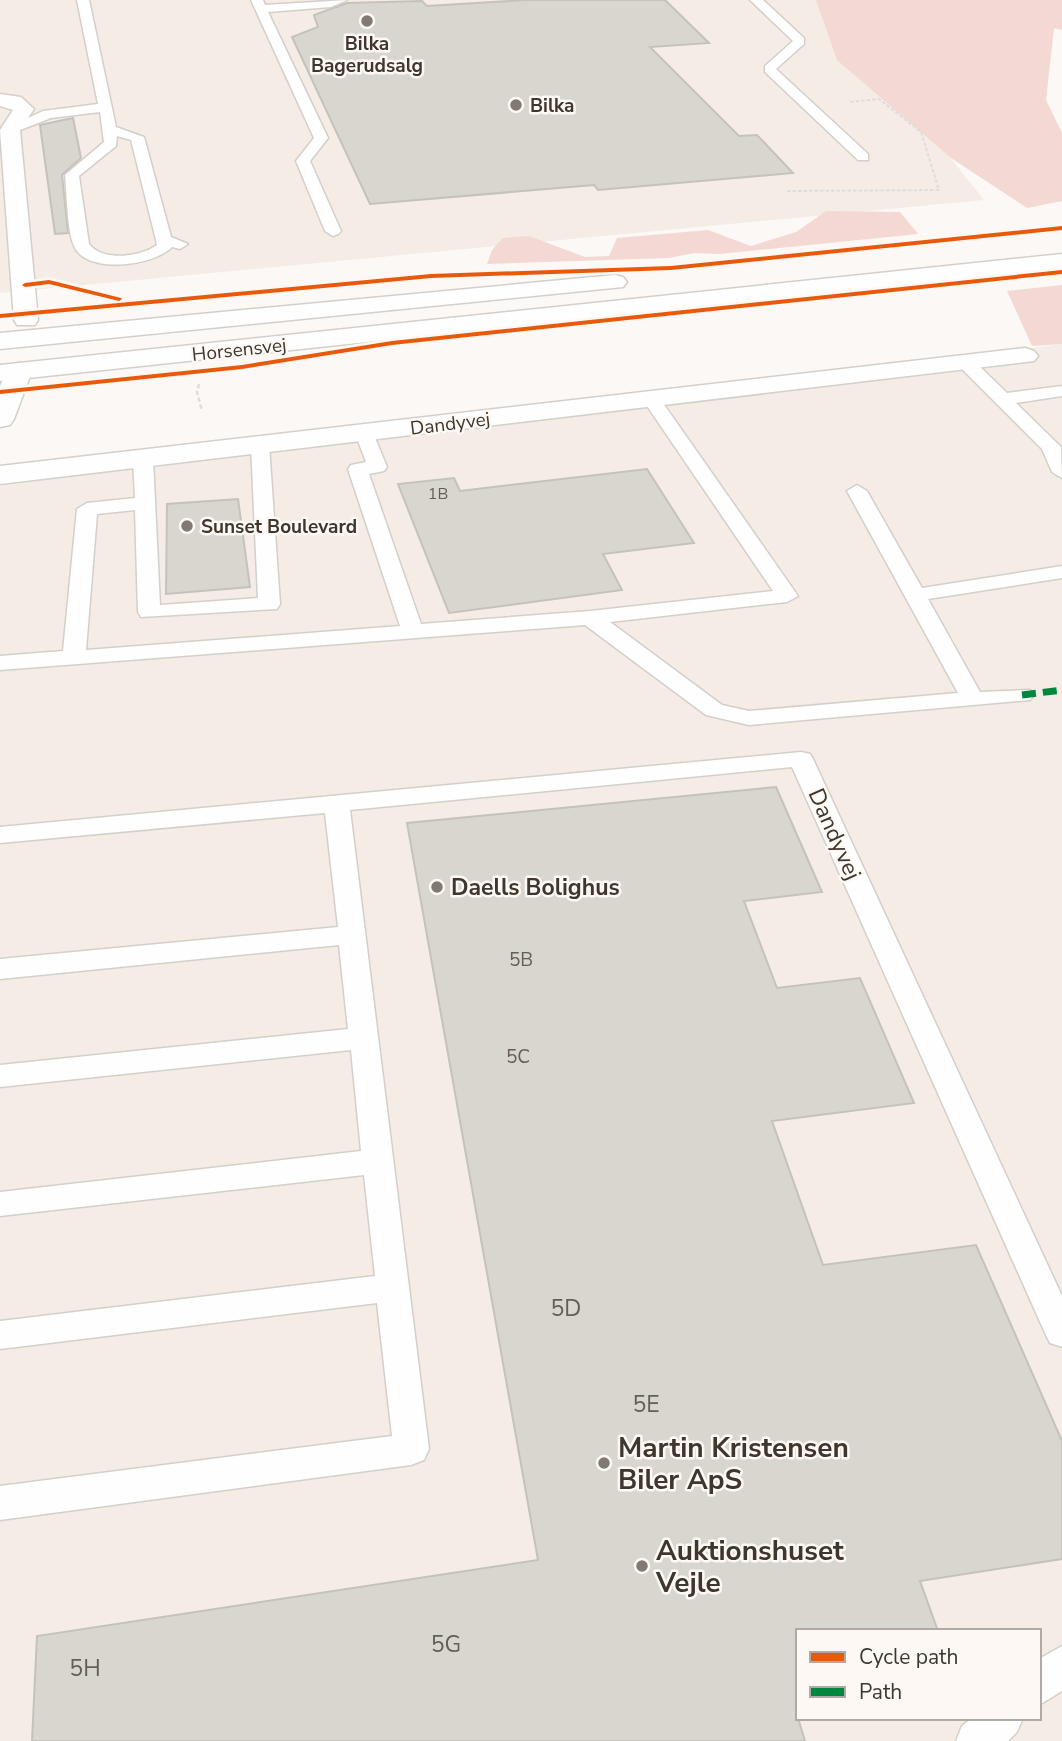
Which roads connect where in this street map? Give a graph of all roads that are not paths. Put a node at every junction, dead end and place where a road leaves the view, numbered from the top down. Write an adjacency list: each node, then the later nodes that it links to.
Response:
1 (83, 0): 6 (lane)
2 (341, 0): 4 (lane)
3 (756, 0): 10 (lane)
4 (259, 4): 11 (lane)
5 (0, 100): 7 (main road)
6 (104, 103): 7 (lane); 8 (lane); 9 (lane)
7 (22, 105): 8 (main road)
8 (9, 130): 19 (main road)
9 (110, 130): 13 (lane); 13 (lane)
10 (863, 157)
11 (332, 231)
12 (1062, 236): 18 (main road)
13 (164, 240): 14 (lane)
14 (180, 244)
15 (1062, 251): 17 (main road)
16 (1062, 261): 17 (main road, Horsensvej)
17 (927, 275): 19 (main road, Horsensvej)
18 (571, 287): 19 (main road); 19 (main road)
19 (11, 351): 25 (main road)
20 (1025, 356): 21 (main road, Dandyvej)
21 (966, 363): 23 (lane); 24 (main road, Dandyvej)
22 (1062, 391): 23 (lane)
23 (1002, 399): 29 (lane)
24 (652, 400): 26 (main road, Dandyvej); 35 (lane)
25 (0, 419)
26 (364, 433): 27 (main road, Dandyvej); 36 (lane)
27 (260, 445): 28 (main road, Dandyvej); 32 (lane)
28 (143, 458): 30 (main road, Dandyvej); 32 (lane)
29 (1062, 472)
30 (0, 475)
31 (857, 491): 34 (lane)
32 (146, 503): 37 (lane)
33 (1062, 572): 34 (lane)
34 (915, 595): 40 (lane)
35 (590, 618): 36 (lane); 40 (lane)
36 (413, 632): 37 (lane)
37 (74, 657): 38 (lane)
38 (0, 663)
39 (1022, 695): 40 (lane)
40 (973, 699)
41 (337, 804): 42 (lane); 43 (lane); 50 (lane, Dandyvej)
42 (0, 835)
43 (352, 934): 44 (lane); 45 (lane)
44 (0, 969)
45 (364, 1038): 46 (lane); 47 (lane)
46 (0, 1076)
47 (378, 1161): 48 (lane); 49 (lane)
48 (0, 1204)
49 (393, 1287): 51 (lane); 52 (lane)
50 (1062, 1334)
51 (0, 1335)
52 (0, 1503)
53 (1062, 1665): 54 (lane)
54 (1041, 1683)
55 (1001, 1720): 56 (lane)
56 (977, 1741)

